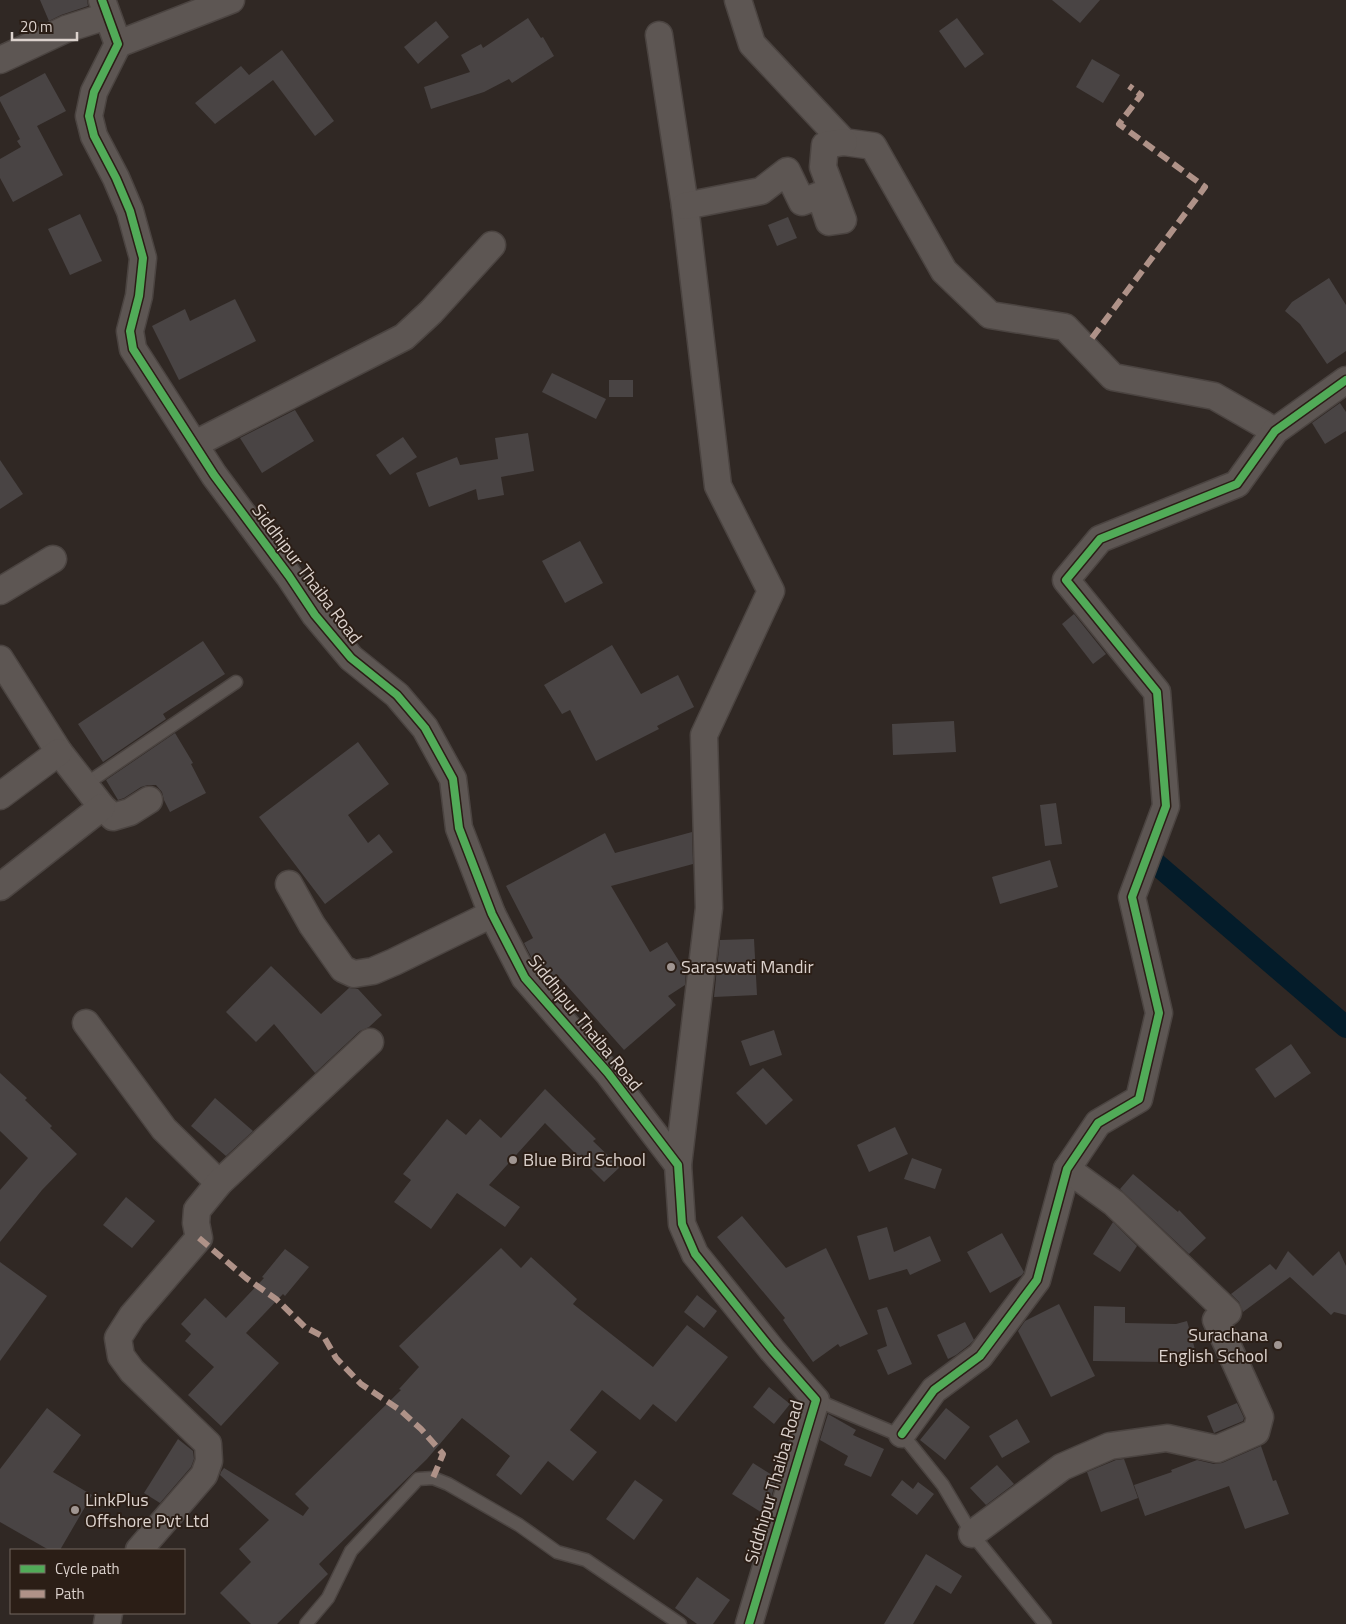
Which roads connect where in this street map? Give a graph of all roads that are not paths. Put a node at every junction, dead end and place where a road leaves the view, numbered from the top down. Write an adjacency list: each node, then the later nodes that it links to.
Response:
1 (231, 0): 5 (street)
2 (738, 0): 7 (street)
3 (104, 8): 5 (street); 6 (street)
4 (659, 35): 8 (street)
5 (118, 44): 12 (street, Siddhipur Thaiba Road)
6 (0, 60)
7 (844, 142): 8 (street); 11 (street)
8 (685, 206): 27 (street)
9 (492, 245): 12 (street)
10 (1346, 380): 11 (street)
11 (1275, 431): 28 (street)
12 (195, 444): 24 (street, Siddhipur Thaiba Road)
13 (53, 559): 14 (street)
14 (0, 591)
15 (0, 659): 17 (street)
16 (236, 682): 18 (lane)
17 (60, 752): 18 (street); 19 (street)
18 (86, 784): 21 (street)
19 (0, 796)
20 (148, 800): 21 (street)
21 (102, 807): 23 (street)
22 (290, 884): 24 (street)
23 (0, 886)
24 (492, 914): 27 (street, Siddhipur Thaiba Road)
25 (86, 1023): 29 (street)
26 (370, 1042): 29 (street)
27 (678, 1165): 30 (street, Siddhipur Thaiba Road)
28 (1067, 1169): 31 (street); 32 (street)
29 (219, 1183): 33 (street)
30 (816, 1400): 31 (lane); 36 (street, Siddhipur Thaiba Road)
31 (902, 1434): 32 (lane)
32 (972, 1534): 37 (lane)
33 (140, 1549)
34 (306, 1624): 35 (lane)
35 (680, 1624)
36 (749, 1624)
37 (1045, 1624)

